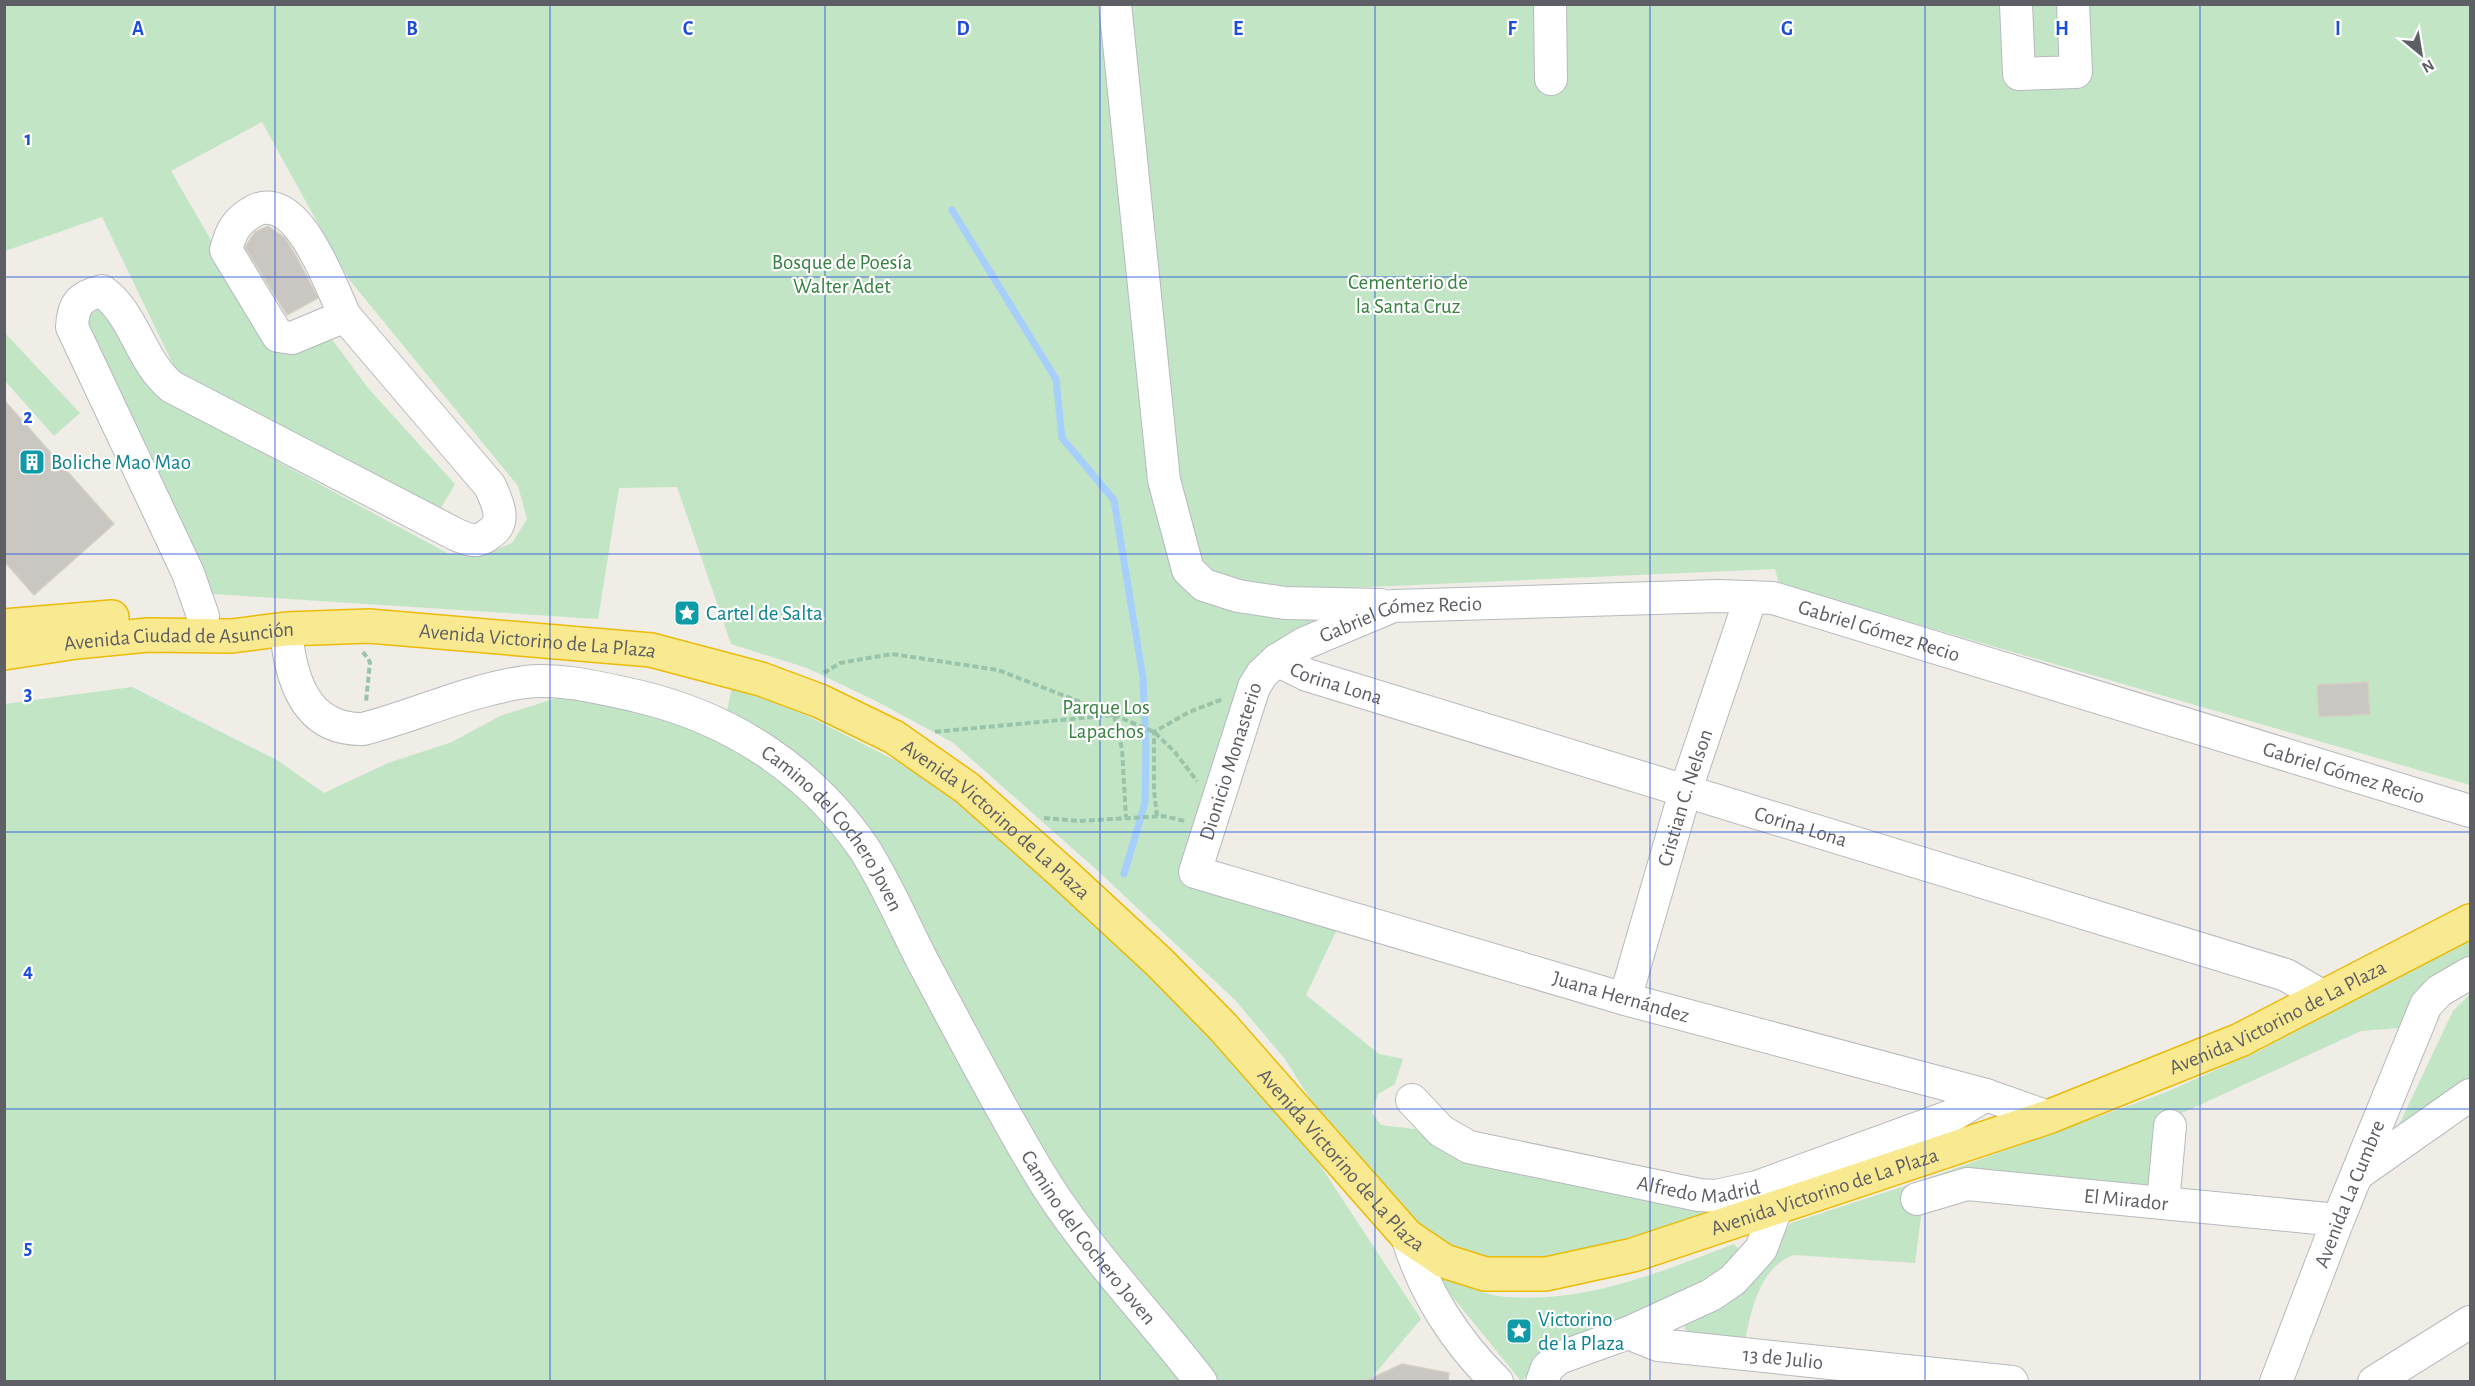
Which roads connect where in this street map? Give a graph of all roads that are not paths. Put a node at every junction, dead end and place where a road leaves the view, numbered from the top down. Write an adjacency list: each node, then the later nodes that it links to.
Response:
1 (1116, 4): 8 (street)
2 (1550, 4): 5 (street)
3 (2016, 4): 4 (street)
4 (2073, 4)
5 (1551, 79)
6 (345, 316): 9 (street)
7 (1750, 597): 8 (street, Gabriel Gómez Recio); 14 (street, Cristian C. Nelson); 15 (street, Gabriel Gómez Recio)
8 (1393, 606): 13 (street, Gabriel Gómez Recio)
9 (203, 616): 10 (highway, Avenida Ciudad de Asunción); 11 (highway, Avenida Ciudad de Asunción)
10 (4, 626)
11 (286, 629): 12 (highway, Avenida Ciudad de Asunción); 31 (highway, Avenida Victorino de La Plaza); 34 (street, Camino del Cochero Joven)
12 (4, 653)
13 (1278, 660): 14 (street, Corina Lona); 16 (street, Dionicio Monasterio)
14 (1685, 792): 19 (street, Cristian C. Nelson); 20 (street, Corina Lona)
15 (2470, 811)
16 (1195, 872): 19 (street, Juana Hernández)
17 (2470, 921): 20 (highway, Avenida Victorino de La Plaza)
18 (2470, 973): 26 (street, Avenida La Cumbre)
19 (1625, 999): 21 (street, Juana Hernández)
20 (2320, 999): 24 (highway, Avenida Victorino de La Plaza)
21 (1986, 1095): 23 (street, Alfredo Madrid); 24 (street, Juana Hernández)
22 (2470, 1095): 26 (street)
23 (1412, 1100)
24 (2048, 1117): 29 (highway, Avenida Victorino de La Plaza)
25 (2170, 1126): 28 (street)
26 (2359, 1173): 30 (street, Avenida La Cumbre)
27 (1917, 1199): 28 (street, El Mirador)
28 (2163, 1203): 30 (street, El Mirador)
29 (1776, 1209): 31 (highway, Avenida Victorino de La Plaza); 33 (street)
30 (2338, 1220): 38 (street, Avenida La Cumbre)
31 (1407, 1236): 35 (street)
32 (2470, 1322): 39 (street)
33 (1628, 1333): 36 (street); 37 (street, 13 de Julio)
34 (1201, 1382)
35 (1497, 1382)
36 (1542, 1382)
37 (2012, 1382)
38 (2276, 1382)
39 (2374, 1382)

